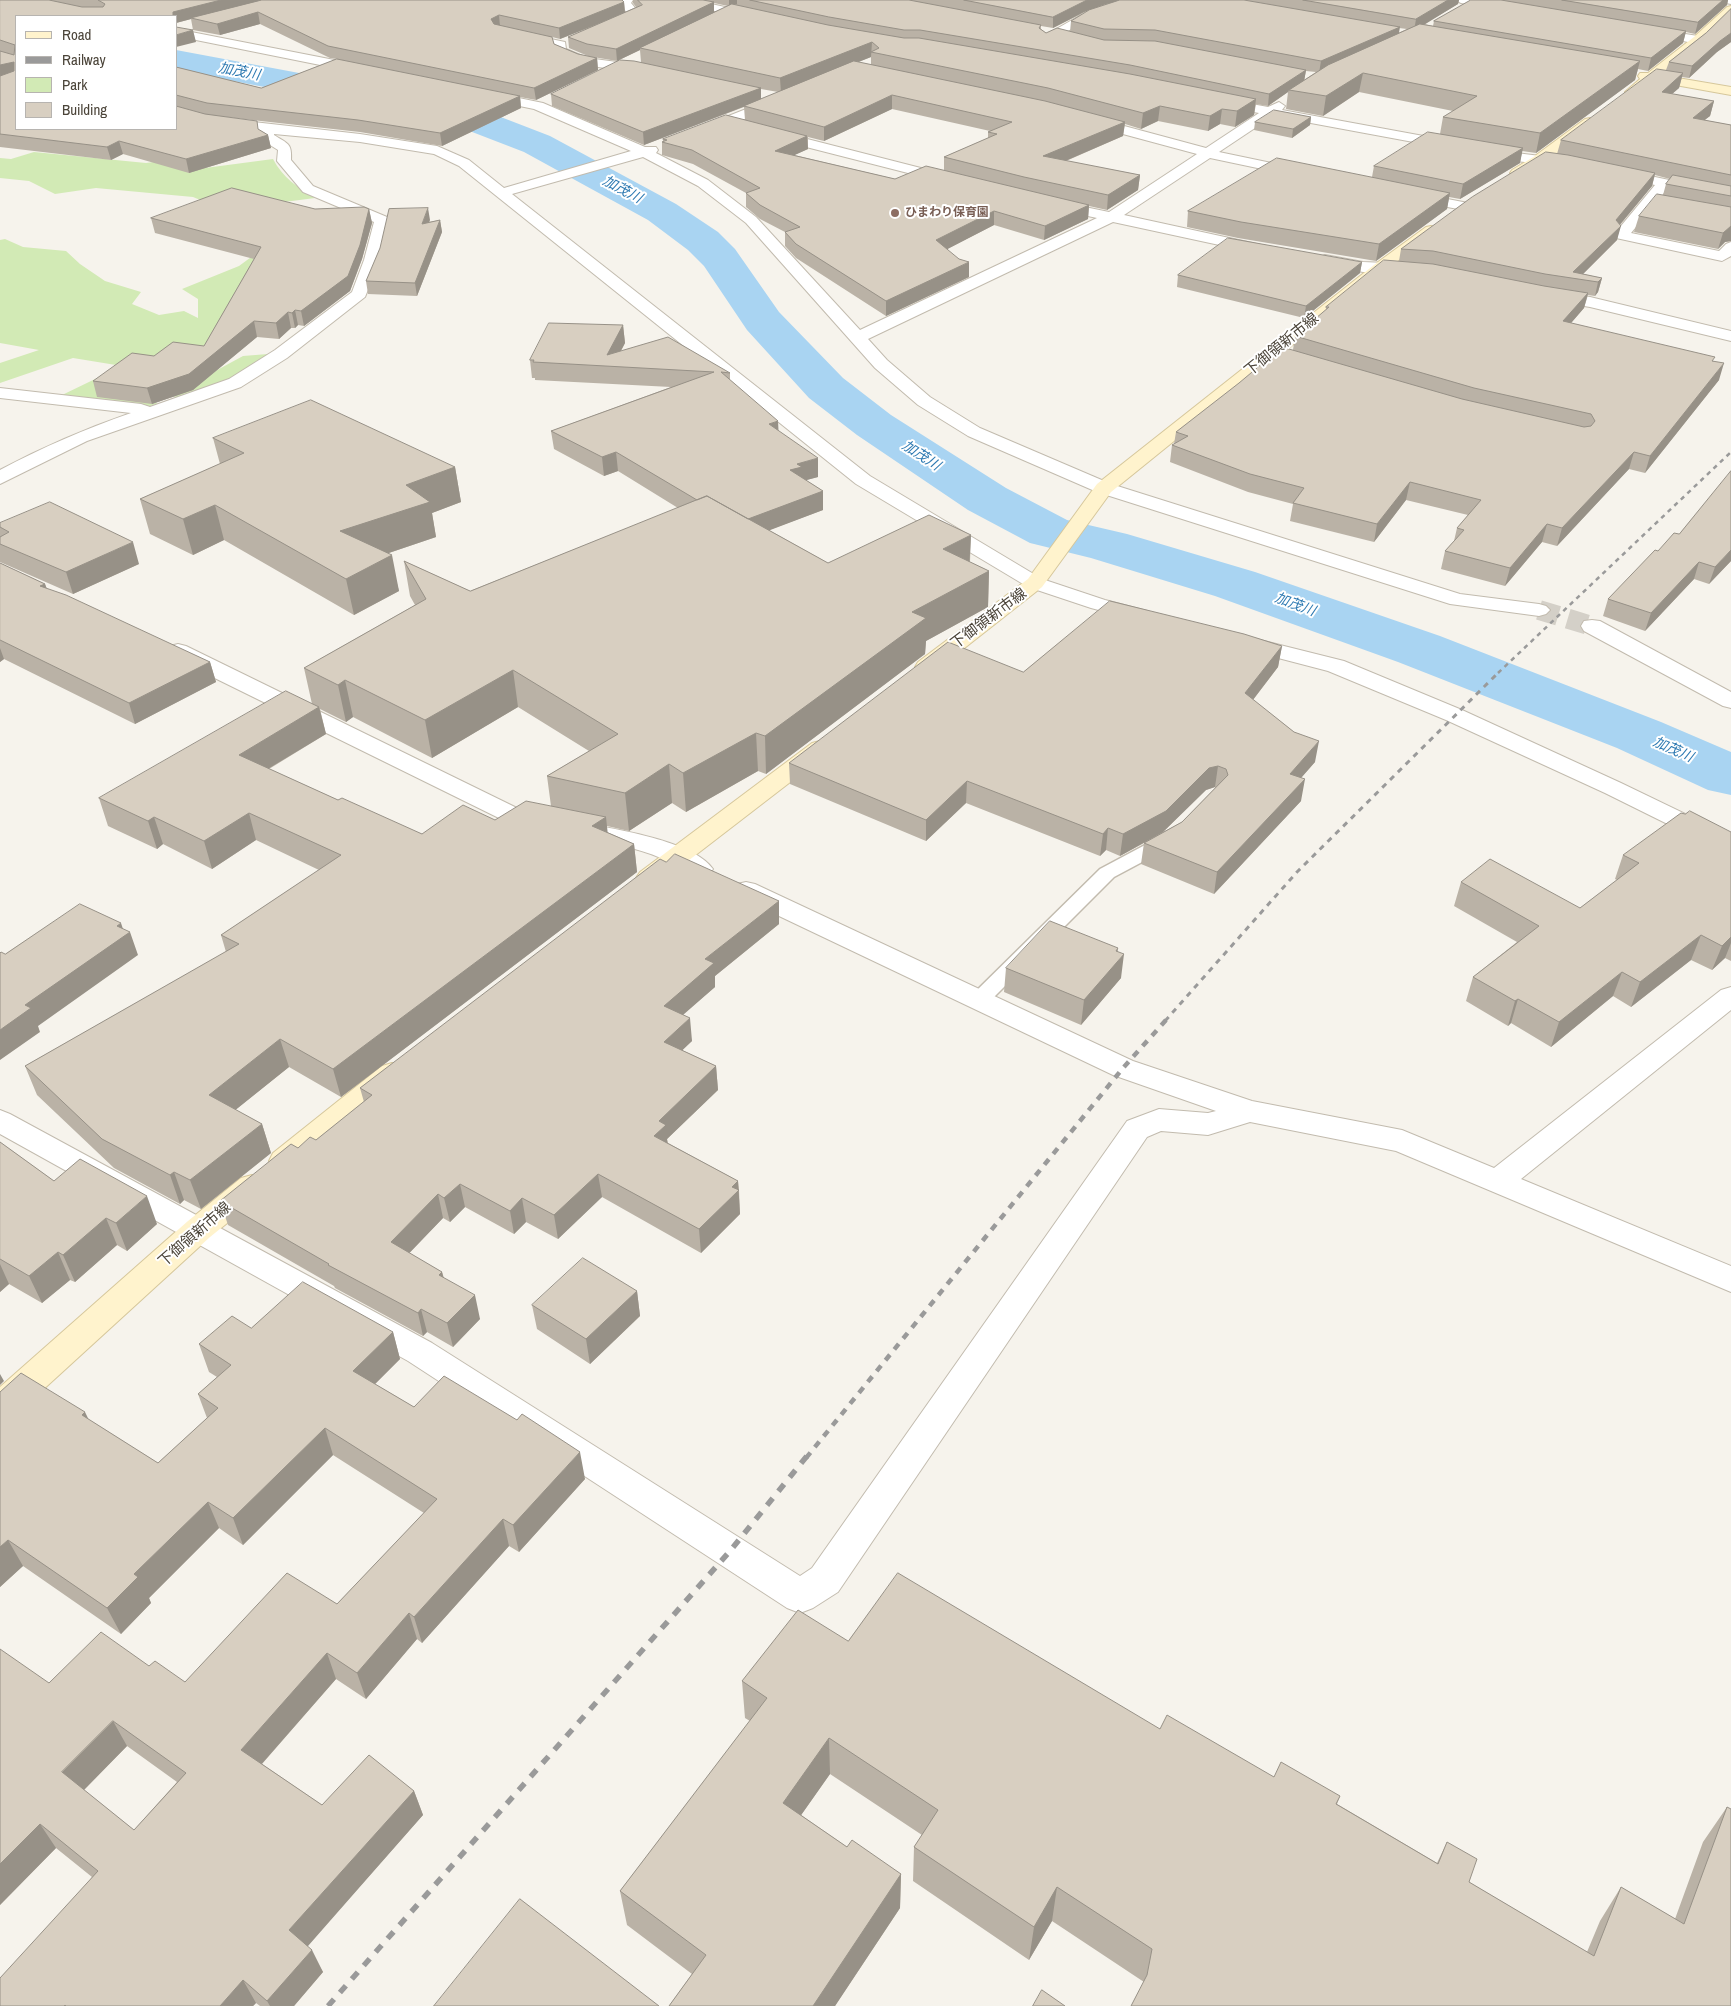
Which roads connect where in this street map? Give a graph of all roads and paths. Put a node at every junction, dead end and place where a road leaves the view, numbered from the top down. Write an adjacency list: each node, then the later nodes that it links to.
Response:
1 (627, 0): 19 (street)
2 (677, 0): 10 (street)
3 (1136, 0): 21 (street)
4 (1725, 0): 6 (street)
5 (1470, 1): 9 (street); 11 (street)
6 (1731, 1)
7 (747, 4): 10 (street)
8 (1731, 9): 23 (main road)
9 (1522, 10)
10 (729, 12): 12 (street); 13 (street)
11 (1457, 12)
12 (771, 20)
13 (712, 21)
14 (195, 24): 15 (street)
15 (178, 29)
16 (178, 30): 28 (street)
17 (1036, 30): 21 (street)
18 (1640, 30): 23 (street)
19 (594, 32)
20 (508, 34): 26 (street)
21 (1056, 34): 22 (street); 24 (street)
22 (1075, 39)
23 (1698, 40): 31 (main road)
24 (1021, 53)
25 (637, 58): 26 (street)
26 (620, 66): 27 (street); 29 (street)
27 (662, 73)
28 (382, 74)
29 (604, 74)
30 (1632, 74): 31 (main road)
31 (1651, 77): 32 (main road); 38 (main road)
32 (1731, 91)
33 (470, 92): 39 (street)
34 (764, 95): 44 (street)
35 (554, 98): 39 (street)
36 (1204, 99): 40 (street)
37 (1287, 101): 40 (street)
38 (1619, 101)
39 (538, 106): 49 (street)
40 (1270, 112): 48 (street); 50 (street)
41 (1603, 112): 50 (main road)
42 (178, 113): 45 (street)
43 (1075, 117): 48 (street)
44 (726, 122): 46 (street); 55 (street)
45 (268, 129): 57 (street); 76 (street)
46 (690, 135)
47 (662, 146): 49 (street)
48 (1207, 153): 53 (street); 64 (street)
49 (640, 154): 57 (street); 72 (street)
50 (1540, 159): 51 (street); 54 (main road)
51 (1583, 166)
52 (1601, 170): 56 (street)
53 (1312, 175)
54 (1506, 180)
55 (964, 183)
56 (1665, 184): 59 (street); 61 (street)
57 (501, 193): 79 (street)
58 (1397, 193): 62 (street)
59 (1731, 197)
60 (1040, 202): 64 (street)
61 (1648, 203): 63 (street); 65 (street)
62 (1468, 204): 68 (main road, 下御領新市線)
63 (1666, 207)
64 (1111, 217): 66 (street); 72 (street)
65 (1731, 247)
66 (1276, 251)
67 (1315, 258): 68 (street)
68 (1379, 268): 69 (street); 73 (main road, 下御領新市線)
69 (1422, 271)
70 (1532, 293): 71 (street)
71 (1731, 336)
72 (857, 338): 78 (street)
73 (1272, 353): 74 (street); 78 (main road, 下御領新市線)
74 (1290, 359)
75 (0, 393): 76 (street)
76 (150, 413): 77 (street)
77 (0, 478)
78 (1100, 493): 79 (main road, 下御領新市線); 80 (street)
79 (1040, 576): 81 (street); 85 (main road, 下御領新市線)
80 (1539, 610)
81 (1164, 621)
82 (1592, 626): 86 (street)
83 (1222, 636): 89 (street)
84 (160, 643): 90 (street)
85 (909, 680)
86 (1731, 701)
87 (838, 734): 90 (main road)
88 (1183, 826): 93 (lane)
89 (1731, 846)
90 (679, 855): 91 (main road); 93 (street)
91 (632, 891)
92 (1731, 996): 97 (street)
93 (980, 1000): 95 (street)
94 (412, 1058): 98 (main road, 下御領新市線)
95 (1249, 1111): 97 (street); 98 (street)
96 (0, 1120): 98 (street)
97 (1498, 1181): 99 (street)
98 (199, 1229): 100 (main road, 下御領新市線)
99 (1731, 1280)
100 (0, 1408)

